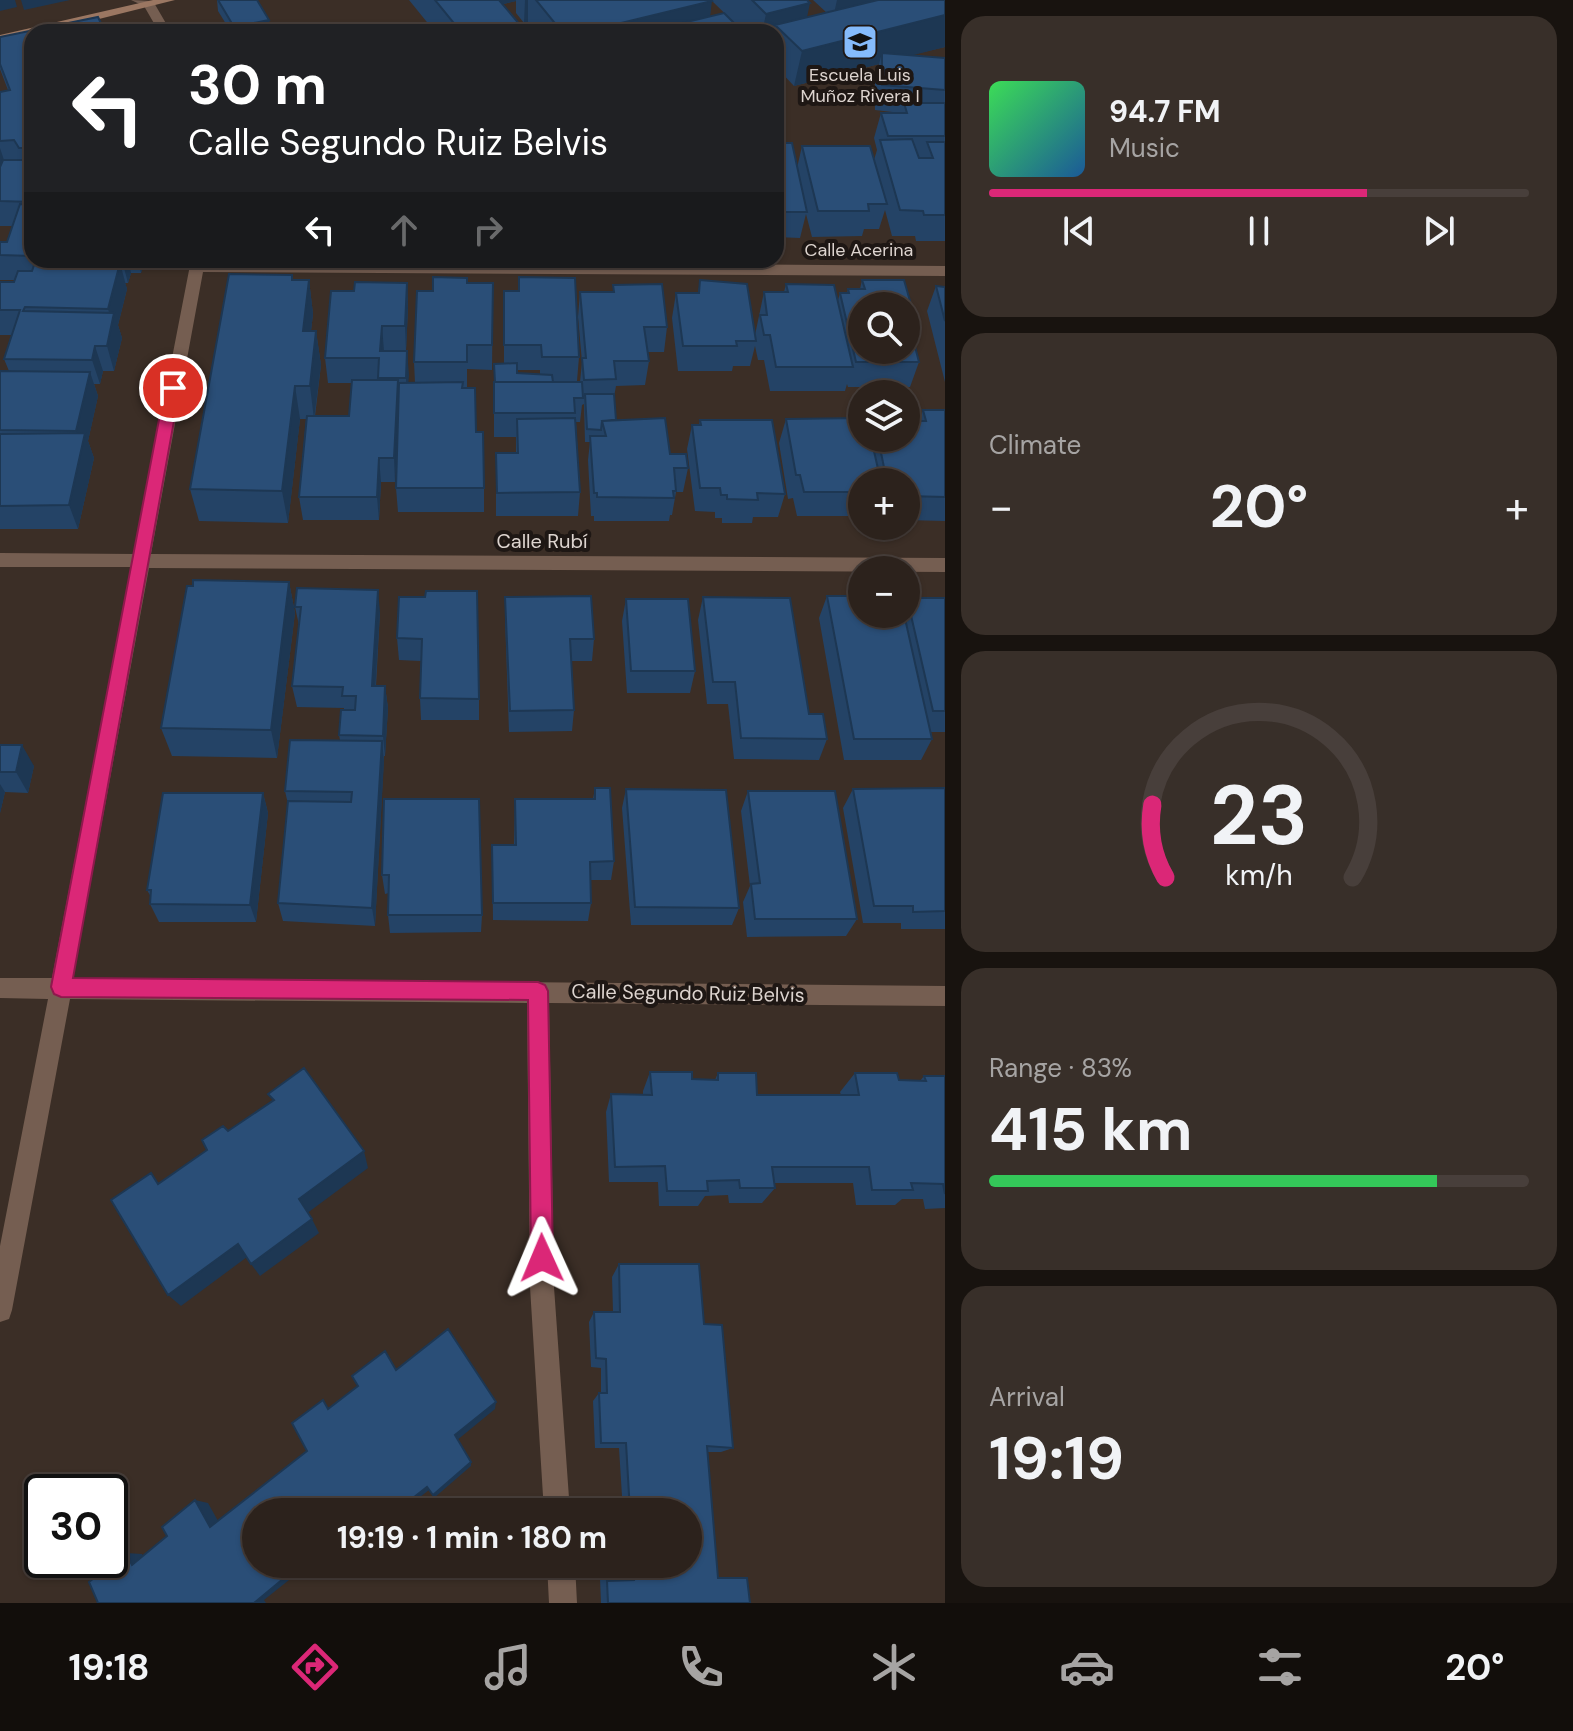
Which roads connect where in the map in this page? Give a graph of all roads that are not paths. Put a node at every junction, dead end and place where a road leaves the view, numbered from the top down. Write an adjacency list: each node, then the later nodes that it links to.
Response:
1 (169, 0): 2 (main road)
2 (143, 2): 3 (main road); 4 (street)
3 (58, 24)
4 (159, 24)
5 (24, 33): 6 (main road)
6 (0, 39)
7 (196, 268): 11 (street)
8 (664, 268): 9 (street, Calle Acerina)
9 (945, 271)
10 (0, 560): 11 (street, Calle Rubí)
11 (139, 561): 12 (street, Calle Rubí); 13 (street)
12 (945, 565)
13 (61, 987): 14 (street, Calle Segundo Ruiz Belvis); 15 (street, Calle Segundo Ruiz Belvis); 17 (street)
14 (0, 988)
15 (538, 991): 16 (street, Calle Segundo Ruiz Belvis); 18 (street)
16 (945, 996)
17 (0, 1310)
18 (556, 1498)
19 (562, 1578): 20 (street)
20 (563, 1603)

